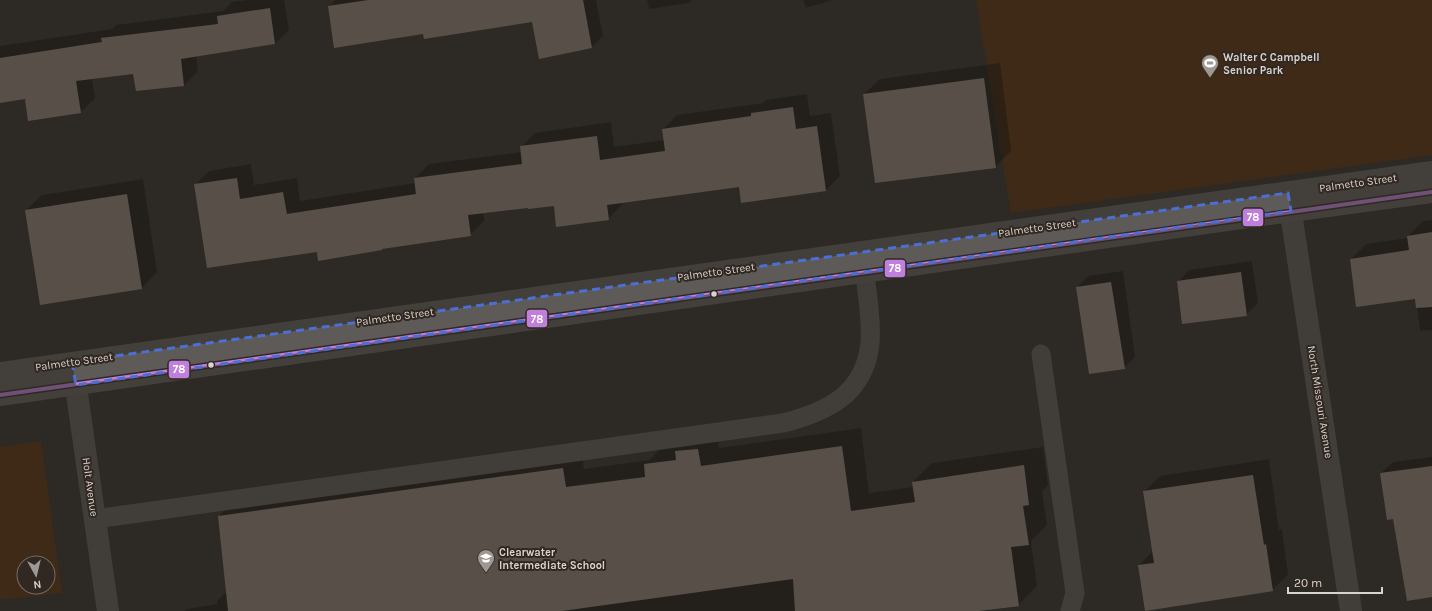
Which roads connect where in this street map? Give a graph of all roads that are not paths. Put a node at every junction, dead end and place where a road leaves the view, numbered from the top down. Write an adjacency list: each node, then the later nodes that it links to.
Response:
1 (1432, 172): 3 (street, Palmetto Street)
2 (1432, 192): 3 (street, Palmetto Street)
3 (1290, 202): 4 (street, Palmetto Street); 6 (street, Palmetto Street); 13 (street, North Missouri Avenue)
4 (865, 272): 8 (street, Palmetto Street); 10 (lane)
5 (1041, 354): 12 (lane)
6 (72, 362): 7 (street, Palmetto Street); 8 (street, Holt Avenue)
7 (0, 372)
8 (76, 384): 9 (street, Palmetto Street); 10 (street, Holt Avenue)
9 (0, 395)
10 (95, 519): 11 (street, Holt Avenue)
11 (108, 611)
12 (1070, 611)
13 (1351, 611)

